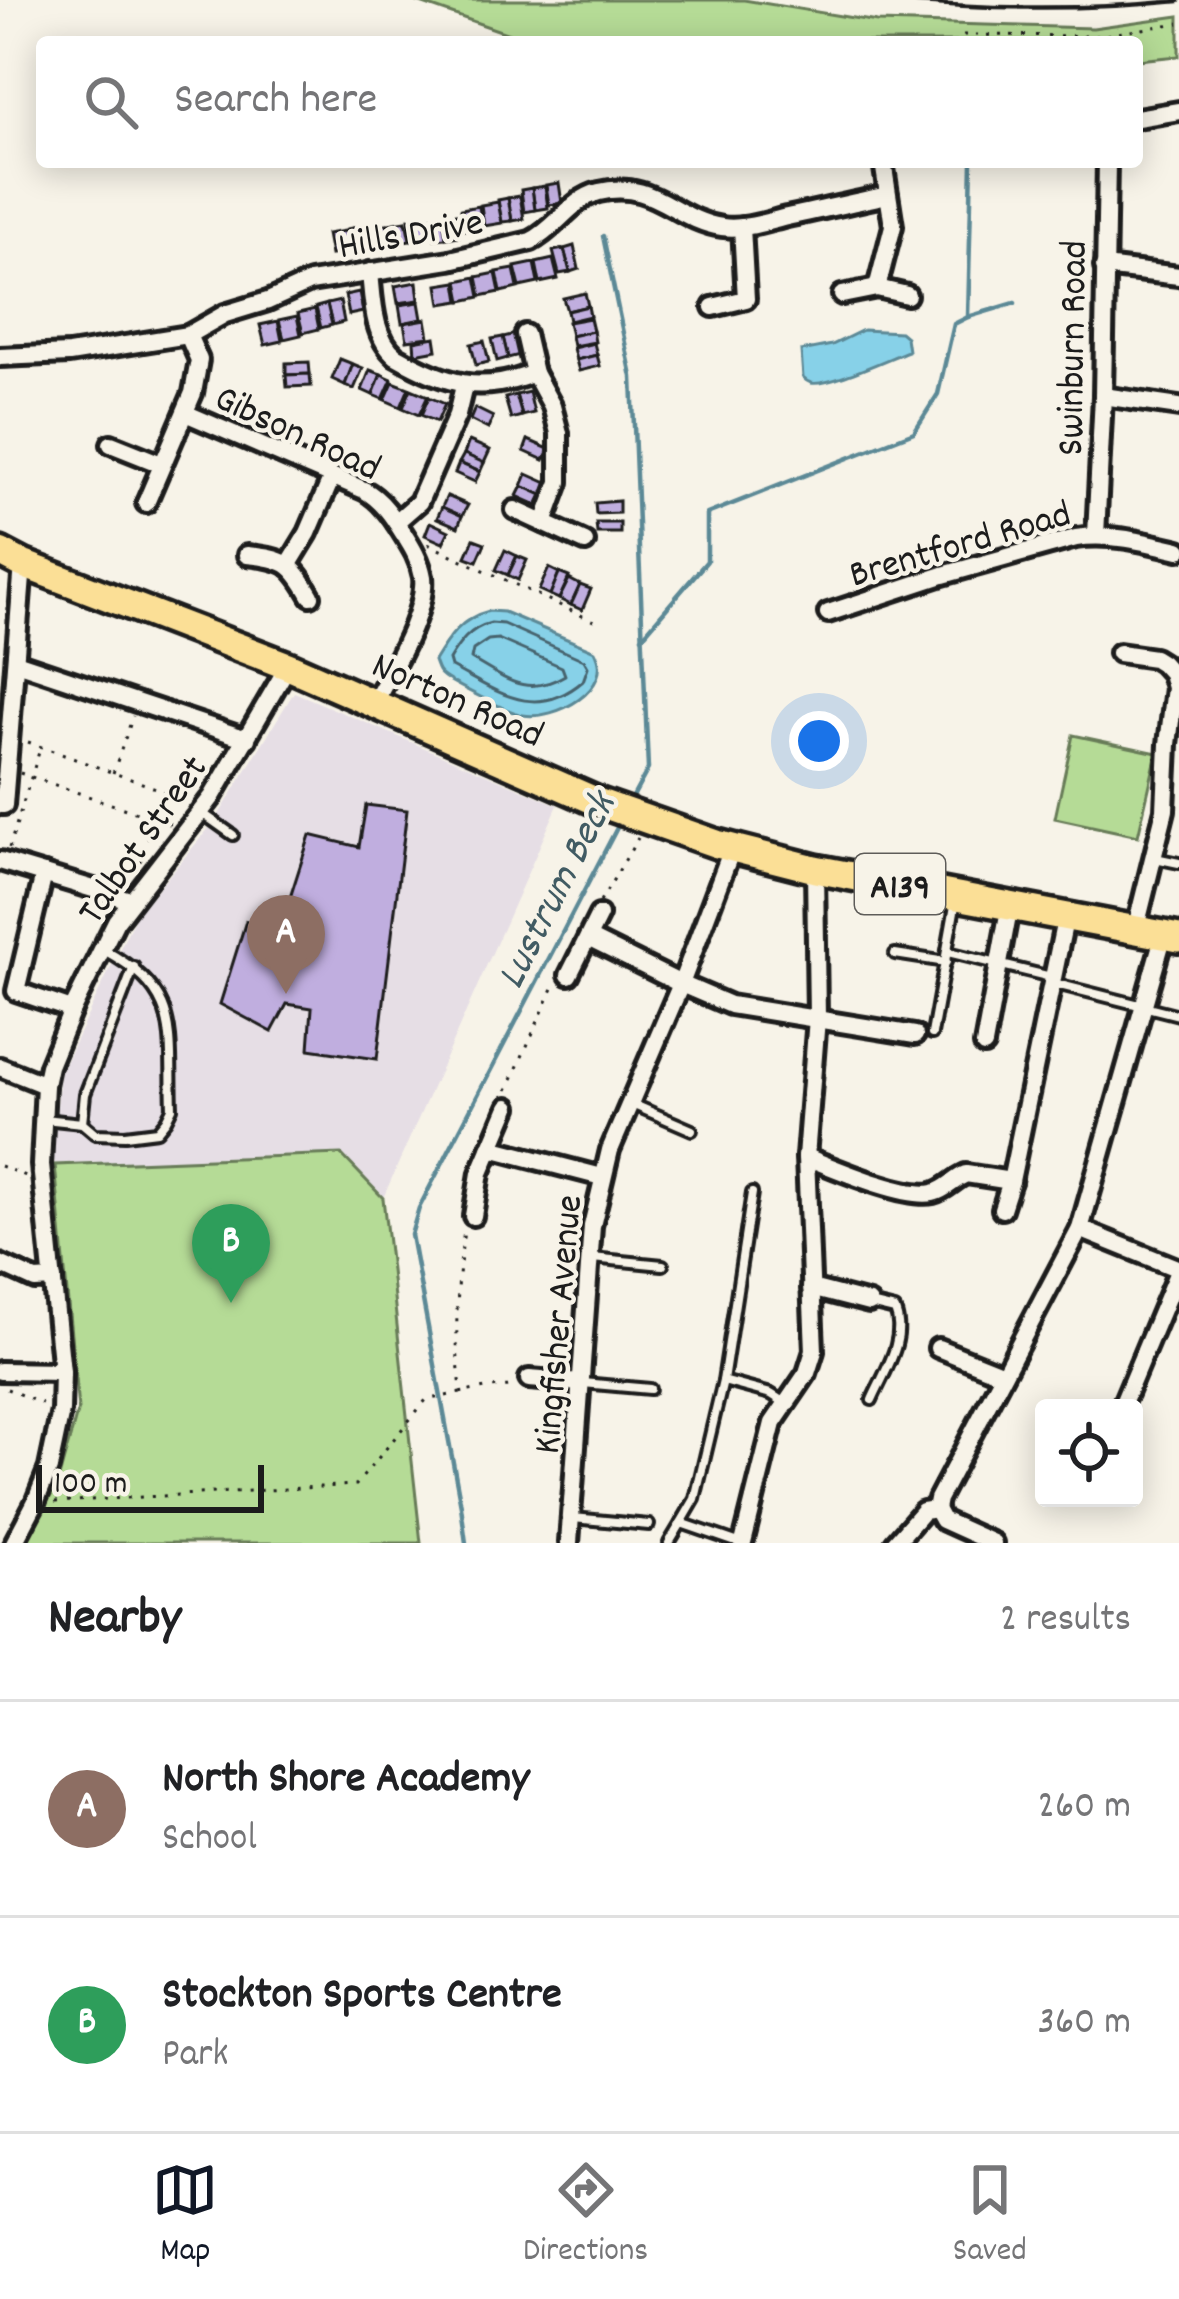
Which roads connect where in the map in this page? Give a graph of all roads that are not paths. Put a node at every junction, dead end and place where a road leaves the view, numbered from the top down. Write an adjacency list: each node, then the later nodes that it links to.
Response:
1 (1179, 111): 2 (street)
2 (1143, 117)
3 (884, 168): 5 (street)
4 (1107, 168): 7 (street, Swinburn Road)
5 (888, 195): 6 (street, Hills Drive); 10 (street)
6 (742, 227): 8 (street, Hills Drive); 13 (street)
7 (1104, 267): 9 (street); 19 (street, Swinburn Road)
8 (370, 272): 15 (street, Hills Drive); 18 (street)
9 (1179, 276)
10 (877, 289): 11 (street); 12 (street)
11 (842, 295)
12 (908, 295)
13 (713, 307)
14 (525, 334): 17 (street)
15 (188, 335): 16 (street, Hills Drive); 21 (street, Gibson Road)
16 (0, 357)
17 (534, 374): 18 (street); 28 (street)
18 (464, 386): 27 (street)
19 (1103, 396): 20 (street); 29 (street, Swinburn Road)
20 (1179, 406)
21 (185, 413): 23 (street, Gibson Road); 24 (street, Gibson Road)
22 (111, 444): 23 (street)
23 (161, 464): 25 (street, Gibson Road)
24 (332, 477): 27 (street, Gibson Road); 34 (street)
25 (146, 503)
26 (515, 510): 28 (street)
27 (396, 521): 40 (street, Gibson Road)
28 (544, 523): 30 (street)
29 (1096, 535): 31 (street, Brentford Road); 36 (street, Brentford Road)
30 (585, 542)
31 (1179, 550)
32 (247, 555): 34 (street)
33 (11, 558): 38 (street); 39 (main road, Norton Road / A139)
34 (289, 564): 35 (street)
35 (311, 596)
36 (829, 615)
37 (1119, 653): 42 (street)
38 (11, 654): 41 (street); 43 (street)
39 (288, 666): 40 (main road, Norton Road / A139); 41 (street, Talbot Street)
40 (375, 703): 46 (main road, Norton Road / A139)
41 (247, 739): 44 (street, Talbot Street)
42 (1174, 745): 47 (street)
43 (0, 805)
44 (201, 812): 45 (lane); 53 (street, Talbot Street)
45 (232, 835)
46 (733, 849): 50 (main road, Norton Road / A139); 66 (street, Kingfisher Avenue)
47 (1154, 857): 49 (lane); 57 (street)
48 (2, 861): 51 (street)
49 (1179, 863)
50 (814, 869): 52 (main road, Norton Road / A139); 70 (street)
51 (44, 874): 53 (street); 68 (street)
52 (957, 894): 54 (main road, Norton Road / A139); 61 (lane)
53 (133, 897): 59 (street, Talbot Street)
54 (1010, 904): 55 (main road, Norton Road / A139); 62 (street)
55 (1066, 914): 57 (main road, Norton Road / A139); 65 (street)
56 (599, 915): 58 (street)
57 (1160, 933): 67 (street)
58 (587, 938): 64 (street); 66 (street)
59 (102, 950): 63 (lane); 68 (street, Talbot Street)
60 (895, 954): 61 (lane)
61 (947, 957): 62 (lane); 71 (lane)
62 (998, 965): 65 (lane); 72 (street)
63 (134, 967): 78 (lane); 78 (lane)
64 (569, 975)
65 (1052, 980): 67 (lane); 83 (street)
66 (681, 984): 70 (street); 75 (street, Kingfisher Avenue)
67 (1144, 1006): 69 (lane); 87 (street)
68 (72, 1010): 74 (street, Talbot Street)
69 (1179, 1015)
70 (817, 1018): 71 (street); 81 (street)
71 (923, 1035)
72 (985, 1045)
73 (0, 1067): 74 (street)
74 (45, 1085): 77 (street, Talbot Street)
75 (630, 1103): 79 (lane); 82 (street, Kingfisher Avenue)
76 (508, 1107): 80 (street)
77 (42, 1118): 78 (lane); 92 (street, Talbot Street)
78 (82, 1123)
79 (692, 1130)
80 (490, 1148): 82 (street); 86 (street)
81 (806, 1157): 83 (street); 93 (street)
82 (602, 1177): 88 (street, Kingfisher Avenue)
83 (1011, 1181): 85 (street)
84 (752, 1193): 100 (lane)
85 (1002, 1209)
86 (470, 1215)
87 (1080, 1229): 91 (street); 98 (street)
88 (590, 1258): 90 (lane); 101 (street, Kingfisher Avenue)
89 (0, 1264): 92 (street)
90 (663, 1265)
91 (1179, 1269): 103 (street)
92 (52, 1279): 97 (street, Talbot Street)
93 (811, 1288): 94 (street); 105 (street)
94 (868, 1304): 104 (lane)
95 (938, 1348): 98 (street)
96 (0, 1370): 97 (street)
97 (62, 1372): 110 (street, Talbot Street)
98 (1003, 1374): 106 (street)
99 (529, 1379): 101 (street)
100 (723, 1381): 105 (lane); 108 (lane)
101 (581, 1383): 102 (lane); 107 (street, Kingfisher Avenue)
102 (650, 1389)
103 (1125, 1399)
104 (872, 1400)
105 (786, 1403): 113 (street)
106 (936, 1509): 114 (street); 115 (street)
107 (571, 1518): 109 (lane); 111 (street, Kingfisher Avenue)
108 (681, 1523): 112 (lane); 113 (lane)
109 (649, 1525)
110 (14, 1543)
111 (569, 1543)
112 (669, 1543)
113 (742, 1543)
114 (895, 1543)
115 (993, 1543)

